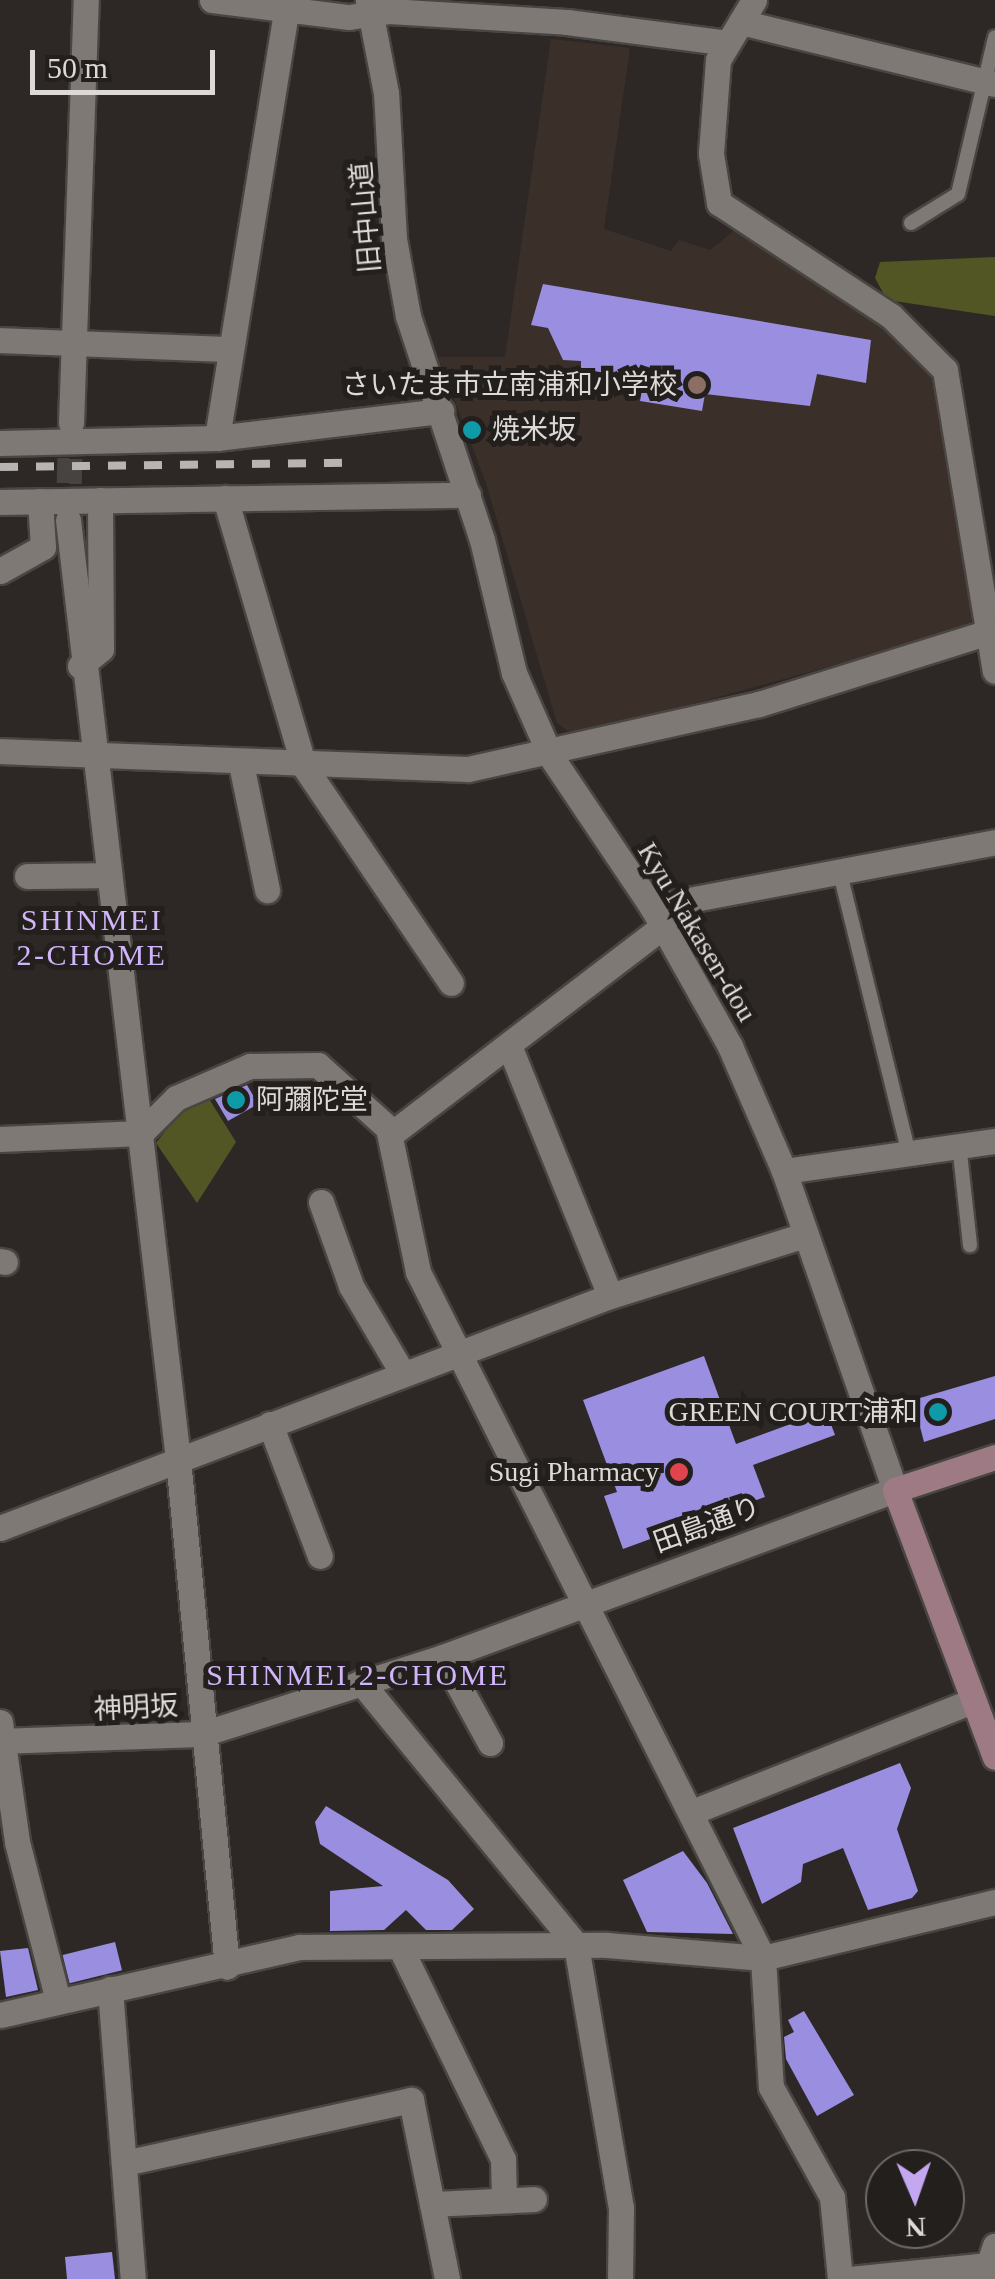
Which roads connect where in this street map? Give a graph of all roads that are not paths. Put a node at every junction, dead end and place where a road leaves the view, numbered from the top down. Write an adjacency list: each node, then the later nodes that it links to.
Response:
1 (86, 0): 11 (street)
2 (212, 0): 5 (street)
3 (369, 7): 4 (street); 5 (street); 13 (street, 旧中山道)
4 (512, 8): 6 (street)
5 (286, 12): 12 (street)
6 (741, 22): 8 (street); 24 (street)
7 (995, 37): 8 (lane)
8 (989, 83): 9 (lane)
9 (910, 222)
10 (0, 340): 11 (street)
11 (76, 343): 12 (street); 14 (street)
12 (227, 349): 15 (street)
13 (441, 411): 15 (street); 17 (street, Kyu Nakasen-dou)
14 (71, 423)
15 (217, 438): 16 (street)
16 (0, 443)
17 (468, 495): 18 (street); 29 (street, Kyu Nakasen-dou)
18 (224, 498): 19 (street); 31 (street)
19 (100, 500): 20 (street); 25 (street)
20 (40, 501): 21 (street); 23 (street)
21 (0, 502)
22 (68, 520): 25 (street)
23 (0, 570)
24 (991, 630): 26 (street); 29 (street)
25 (80, 666): 28 (street)
26 (995, 671)
27 (0, 751): 28 (street)
28 (90, 752): 30 (street); 34 (street)
29 (550, 755): 31 (street); 37 (street, Kyu Nakasen-dou)
30 (240, 764): 31 (street); 36 (street)
31 (304, 766): 38 (street)
32 (995, 842): 33 (street)
33 (839, 868): 37 (street); 45 (lane)
34 (106, 875): 35 (street); 40 (street)
35 (27, 876)
36 (267, 890)
37 (657, 917): 39 (street); 46 (street, Kyu Nakasen-dou)
38 (450, 984)
39 (510, 1048): 41 (street); 50 (street)
40 (141, 1133): 41 (street); 42 (street); 55 (street)
41 (390, 1134): 51 (street)
42 (0, 1140)
43 (995, 1141): 44 (street)
44 (960, 1144): 45 (street); 49 (lane)
45 (908, 1150): 46 (street)
46 (784, 1170): 48 (street, Kyu Nakasen-dou)
47 (321, 1202): 52 (street)
48 (806, 1235): 50 (street); 56 (street, Kyu Nakasen-dou)
49 (970, 1245)
50 (610, 1296): 51 (street)
51 (457, 1352): 52 (street); 59 (street)
52 (402, 1374): 53 (street)
53 (270, 1424): 55 (street); 58 (street)
54 (995, 1457): 56 (main road, 田島通り)
55 (178, 1459): 57 (street); 64 (street)
56 (895, 1490): 59 (street, 田島通り); 62 (main road)
57 (0, 1528)
58 (320, 1556)
59 (586, 1602): 60 (street, 田島通り); 67 (street)
60 (443, 1657): 61 (street, 神明坂); 65 (street)
61 (362, 1682): 64 (street, 神明坂); 69 (street)
62 (973, 1700): 66 (main road); 67 (street)
63 (1, 1734): 64 (street, 神明坂); 74 (street)
64 (202, 1734): 72 (street)
65 (490, 1742)
66 (995, 1757)
67 (692, 1812): 71 (street)
68 (995, 1902): 71 (street)
69 (576, 1945): 70 (street); 71 (street); 83 (street)
70 (401, 1949): 72 (street); 78 (street)
71 (763, 1958): 84 (street)
72 (227, 1966): 73 (street)
73 (110, 1989): 74 (street); 76 (street)
74 (58, 2001): 75 (street)
75 (0, 2015)
76 (124, 2163): 79 (street); 81 (street)
77 (534, 2199): 78 (street)
78 (504, 2200): 79 (street)
79 (432, 2204): 82 (street)
80 (989, 2263): 85 (street)
81 (133, 2279)
82 (447, 2279)
83 (620, 2279)
84 (840, 2279)
85 (850, 2279)

